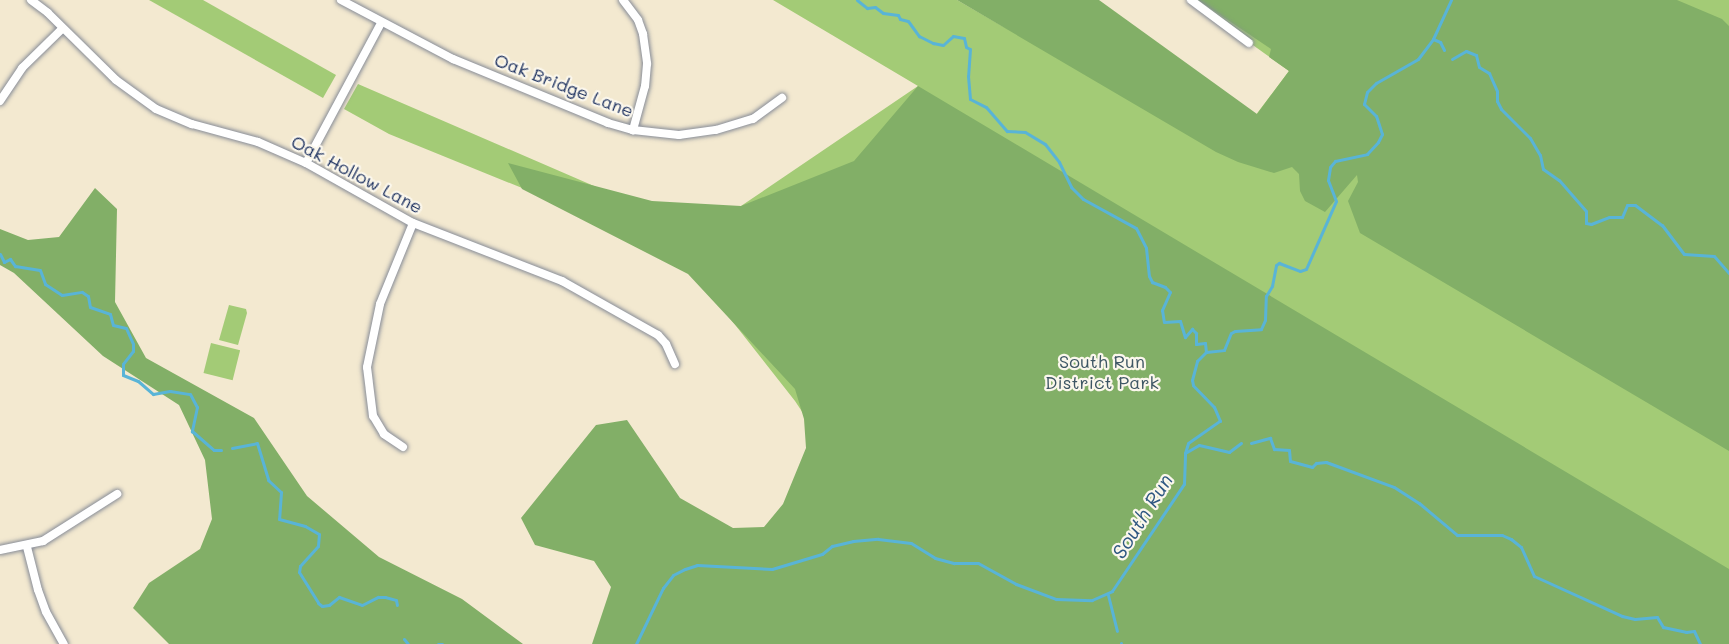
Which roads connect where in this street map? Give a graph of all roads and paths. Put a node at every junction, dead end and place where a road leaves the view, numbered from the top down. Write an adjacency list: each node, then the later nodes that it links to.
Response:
1 (31, 0): 6 (street, Oak Hollow Lane)
2 (341, 0): 5 (street, Oak Bridge Lane)
3 (623, 0): 10 (street)
4 (1191, 0): 7 (street)
5 (381, 23): 10 (street, Oak Bridge Lane); 11 (street)
6 (63, 28): 9 (street); 11 (street, Oak Hollow Lane)
7 (1250, 43)
8 (782, 98): 10 (street, Oak Bridge Lane)
9 (0, 101)
10 (633, 130)
11 (306, 163): 12 (street, Oak Hollow Lane)
12 (413, 223): 13 (street, Oak Hollow Lane); 14 (street)
13 (675, 364)
14 (403, 447)
15 (117, 494): 16 (street)
16 (27, 547): 17 (street); 18 (street)
17 (0, 550)
18 (64, 644)

